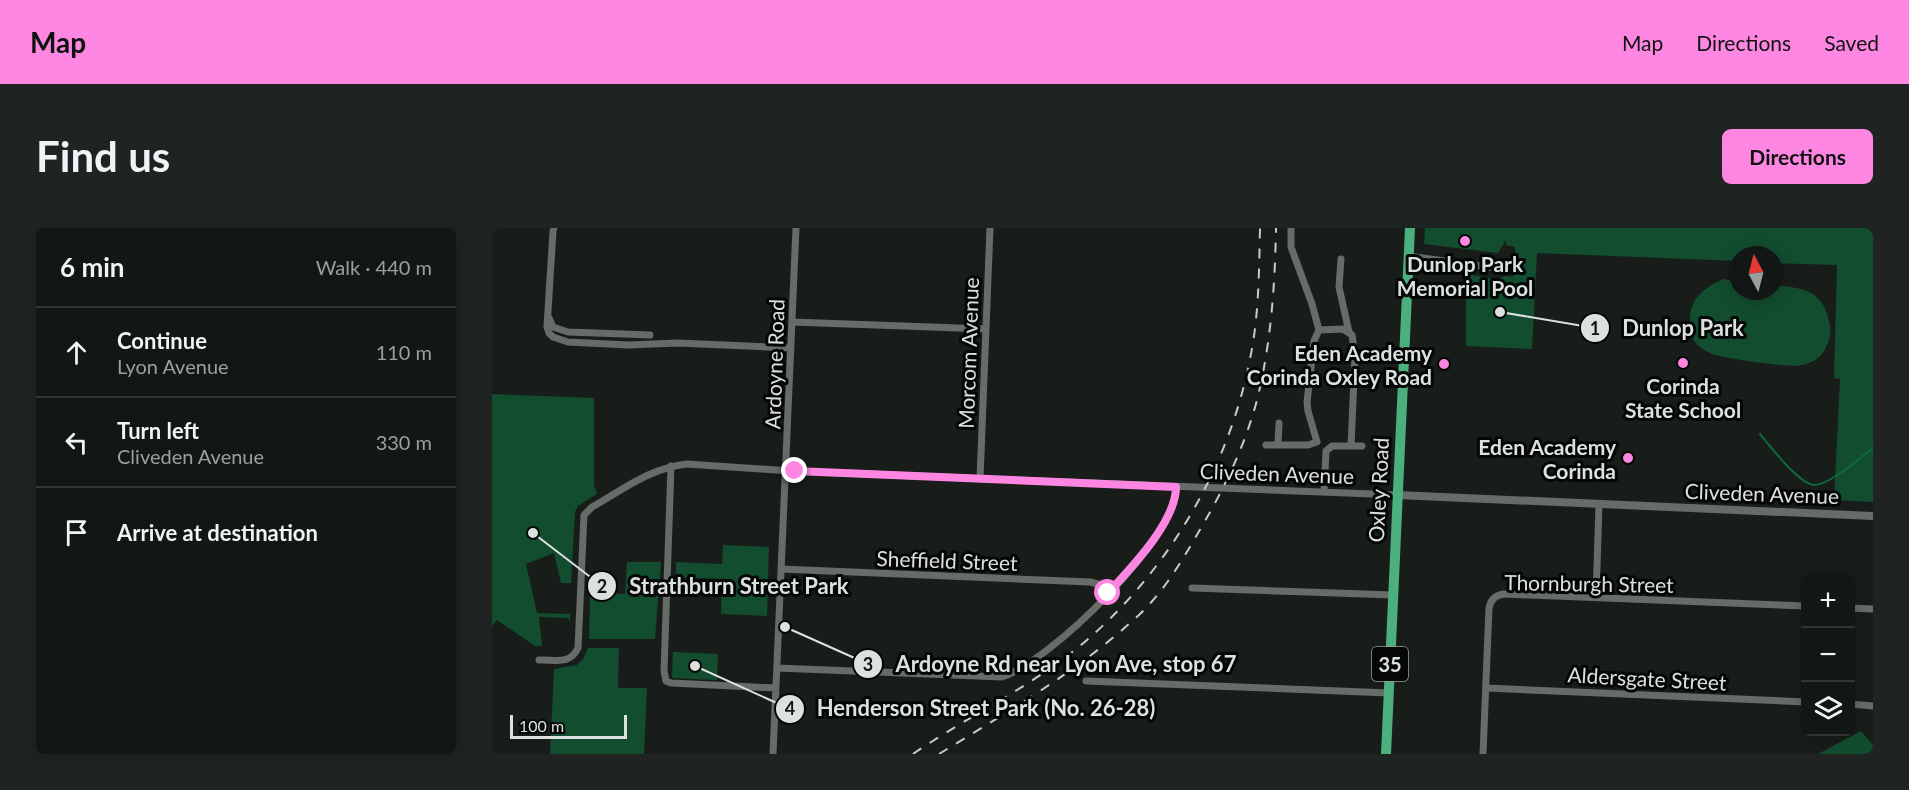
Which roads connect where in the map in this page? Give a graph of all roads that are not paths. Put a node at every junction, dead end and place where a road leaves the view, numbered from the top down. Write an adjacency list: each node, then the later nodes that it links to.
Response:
1 (554, 228): 10 (street)
2 (787, 228): 3 (street)
3 (796, 228): 11 (street, Ardoyne Road)
4 (990, 228): 12 (street, Morcom Avenue)
5 (1291, 228): 13 (street)
6 (1410, 228): 7 (main road, Oxley Road / 35)
7 (1408, 256): 9 (street); 31 (main road, Oxley Road / 35)
8 (1341, 259): 14 (street)
9 (1511, 270)
10 (548, 316): 15 (street); 17 (street)
11 (792, 322): 12 (street); 18 (street, Ardoyne Road)
12 (986, 329): 28 (street, Morcom Avenue)
13 (1319, 330): 14 (street); 20 (street)
14 (1349, 332): 23 (street)
15 (629, 335): 16 (street); 17 (street)
16 (650, 335)
17 (628, 345): 18 (street)
18 (791, 348): 27 (street, Ardoyne Road)
19 (1279, 423): 21 (street)
20 (1317, 442): 21 (street); 25 (street)
21 (1278, 444): 22 (street)
22 (1266, 445)
23 (1351, 446): 24 (street); 25 (street)
24 (1362, 446)
25 (1326, 451): 30 (street)
26 (671, 466): 27 (street, Cliveden Avenue); 42 (street, Cliveden Avenue); 45 (street)
27 (786, 471): 28 (street, Cliveden Avenue); 34 (street, Ardoyne Road)
28 (980, 479): 29 (street, Cliveden Avenue)
29 (1176, 487): 30 (street, Cliveden Avenue); 36 (street)
30 (1324, 492): 31 (street, Cliveden Avenue)
31 (1397, 495): 32 (street, Cliveden Avenue); 37 (main road, Oxley Road / 35)
32 (1599, 505): 33 (street, Cliveden Avenue); 38 (street)
33 (1873, 516)
34 (781, 569): 36 (street, Sheffield Street); 43 (street, Ardoyne Road)
35 (1192, 588): 37 (street)
36 (1108, 593): 43 (street)
37 (1393, 595): 47 (main road, Oxley Road / 35)
38 (1596, 597): 39 (street, Thornburgh Street); 46 (street, Thornburgh Street)
39 (1801, 606)
40 (1855, 608): 41 (street)
41 (1873, 609)
42 (539, 660)
43 (777, 668): 45 (street, Ardoyne Road)
44 (1086, 681): 47 (street)
45 (776, 688): 51 (street, Ardoyne Road)
46 (1486, 688): 48 (street, Aldersgate Street); 53 (street, Thornburgh Street)
47 (1389, 693): 52 (main road, Oxley Road / 35)
48 (1801, 702)
49 (1855, 704): 50 (street)
50 (1873, 706)
51 (773, 754)
52 (1386, 754)
53 (1483, 754)

